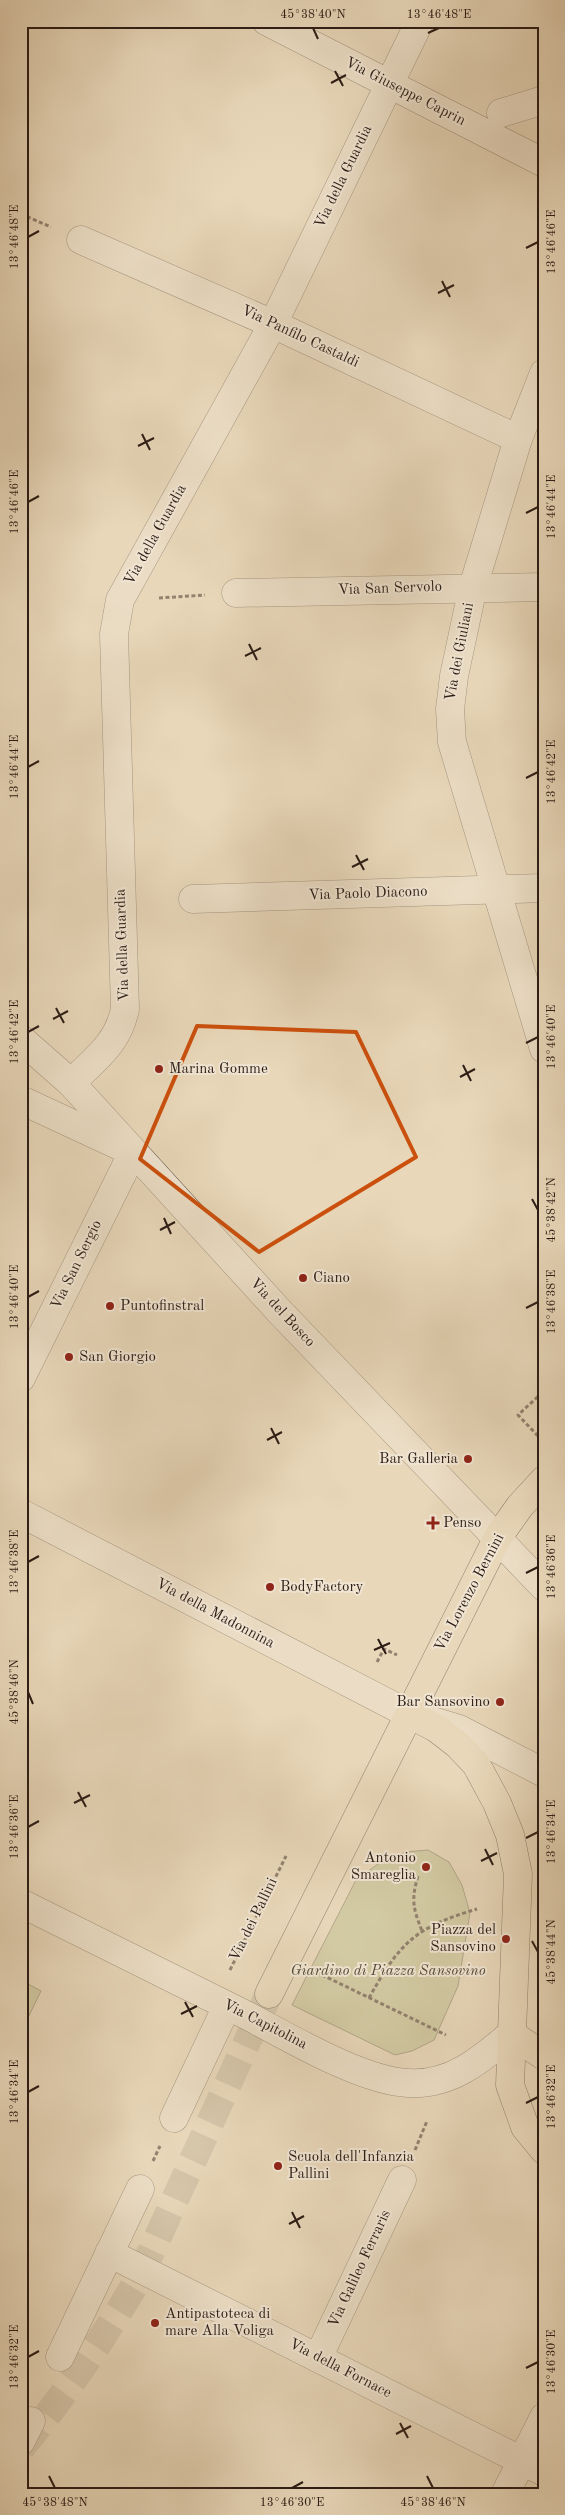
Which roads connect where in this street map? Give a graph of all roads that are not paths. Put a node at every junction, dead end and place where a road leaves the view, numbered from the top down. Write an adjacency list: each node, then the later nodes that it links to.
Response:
1 (266, 21): 3 (street, Via Giuseppe Caprin)
2 (420, 21): 3 (street, Via della Guardia)
3 (390, 84): 6 (street, Via Giuseppe Caprin); 8 (street, Via della Guardia)
4 (544, 100): 5 (street)
5 (501, 113)
6 (544, 163)
7 (81, 240): 8 (street, Via Panfilo Castaldi)
8 (273, 324): 10 (street, Via Panfilo Castaldi); 19 (street, Via della Guardia)
9 (544, 373): 10 (street, Via dei Giuliani)
10 (518, 439): 11 (street, Via dei Giuliani)
11 (473, 587): 12 (street, Via San Servolo); 13 (street, Via San Servolo); 15 (street, Via dei Giuliani)
12 (544, 587)
13 (225, 594)
14 (544, 888): 15 (street, Via Paolo Diacono)
15 (496, 890): 16 (street, Via Paolo Diacono); 18 (street, Via dei Giuliani)
16 (193, 899)
17 (21, 1039): 19 (street, Via del Bosco)
18 (544, 1049)
19 (71, 1083): 21 (street, Via del Bosco)
20 (21, 1100): 21 (street)
21 (132, 1152): 22 (street, Via San Sergio); 25 (street, Via del Bosco)
22 (21, 1378)
23 (544, 1480): 25 (main road, Via Lorenzo Bernini)
24 (21, 1513): 27 (street, Via della Madonnina)
25 (498, 1537): 26 (street, Via del Bosco); 27 (main road, Via Lorenzo Bernini)
26 (544, 1587)
27 (409, 1714): 28 (street, Via della Madonnina); 30 (main road); 32 (main road)
28 (544, 1773)
29 (21, 1903): 31 (street, Via Capitolina)
30 (269, 1994)
31 (227, 2006): 32 (street, Via Capitolina); 34 (street)
32 (510, 2034): 33 (main road); 35 (main road)
33 (544, 2056)
34 (169, 2128)
35 (544, 2150)
36 (402, 2180): 40 (street, Via Galileo Ferraris)
37 (140, 2189): 38 (street)
38 (109, 2253): 39 (street); 40 (street, Via della Fornace)
39 (60, 2357)
40 (318, 2358): 42 (street, Via della Fornace)
41 (544, 2417): 42 (street)
42 (533, 2466): 43 (street)
43 (505, 2494)

